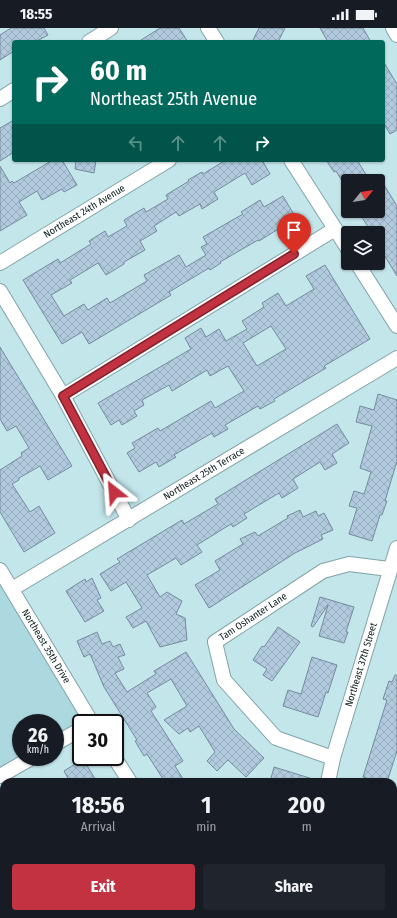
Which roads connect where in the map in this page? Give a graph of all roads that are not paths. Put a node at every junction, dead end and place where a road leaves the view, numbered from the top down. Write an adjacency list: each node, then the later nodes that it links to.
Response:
1 (112, 28): 5 (street)
2 (208, 28): 6 (street)
3 (393, 28): 4 (street)
4 (397, 35)
5 (92, 40)
6 (216, 40)
7 (12, 91): 8 (street)
8 (0, 98)
9 (166, 162): 13 (street, Northeast 24th Avenue)
10 (292, 162): 11 (street)
11 (335, 229): 12 (street); 18 (street)
12 (341, 238)
13 (0, 263)
14 (361, 270): 16 (street)
15 (0, 291): 18 (street)
16 (397, 326)
17 (397, 358): 19 (street, Northeast 25th Terrace)
18 (63, 396): 19 (street)
19 (129, 520): 23 (street, Northeast 25th Terrace)
20 (397, 548): 22 (street, Northeast 37th Street)
21 (0, 570): 23 (street, Northeast 35th Drive)
22 (389, 570): 25 (street, Northeast 37th Street); 25 (street, Tam Oshanter Lane)
23 (12, 589): 24 (street, Northeast 35th Drive)
24 (87, 714)
25 (333, 758): 30 (street, Northeast 37th Street)
26 (17, 766): 28 (street)
27 (120, 766): 29 (street)
28 (0, 776)
29 (127, 778)
30 (329, 778)

